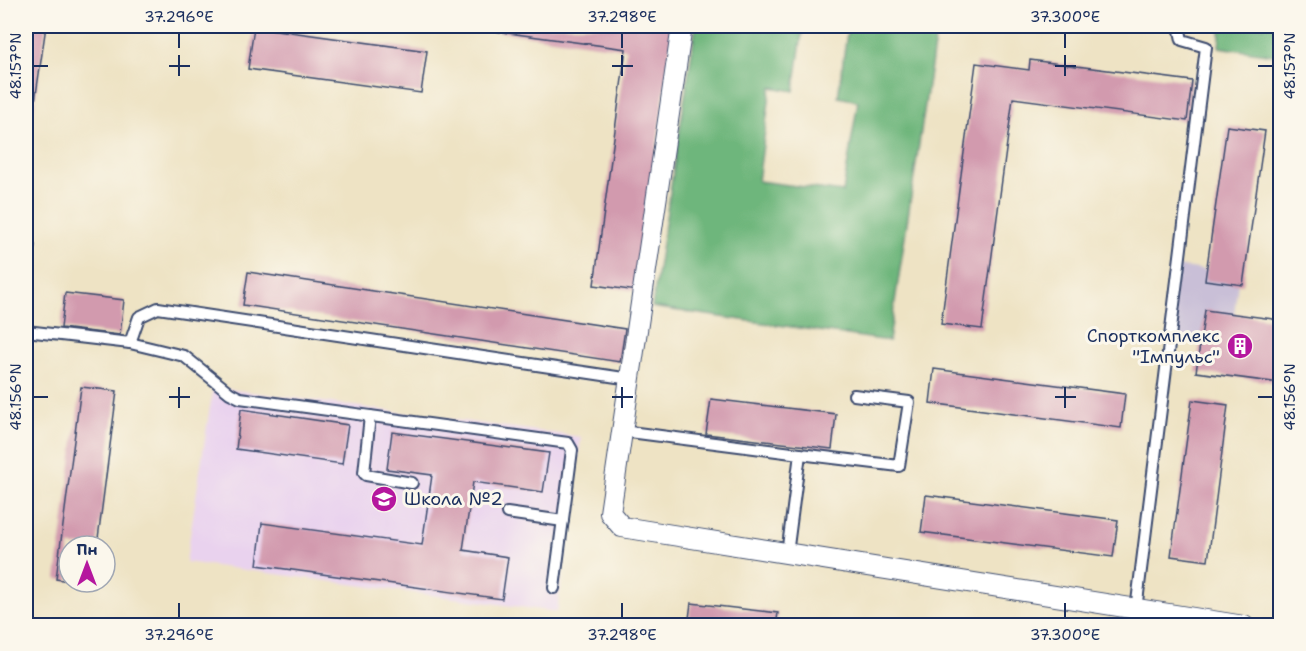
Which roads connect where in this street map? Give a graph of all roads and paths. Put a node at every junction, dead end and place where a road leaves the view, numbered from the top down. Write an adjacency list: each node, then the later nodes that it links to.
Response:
1 (682, 26): 5 (street)
2 (1179, 26): 15 (lane)
3 (26, 331): 4 (lane)
4 (130, 344): 5 (lane); 7 (lane)
5 (630, 379): 8 (street)
6 (854, 395): 9 (lane)
7 (370, 416): 10 (lane); 12 (lane)
8 (622, 431): 9 (lane); 13 (street)
9 (801, 454): 13 (lane)
10 (412, 483)
11 (507, 513): 12 (lane)
12 (563, 521): 14 (lane)
13 (787, 554): 15 (street)
14 (554, 588)
15 (1136, 610): 16 (street)
16 (1244, 626)

